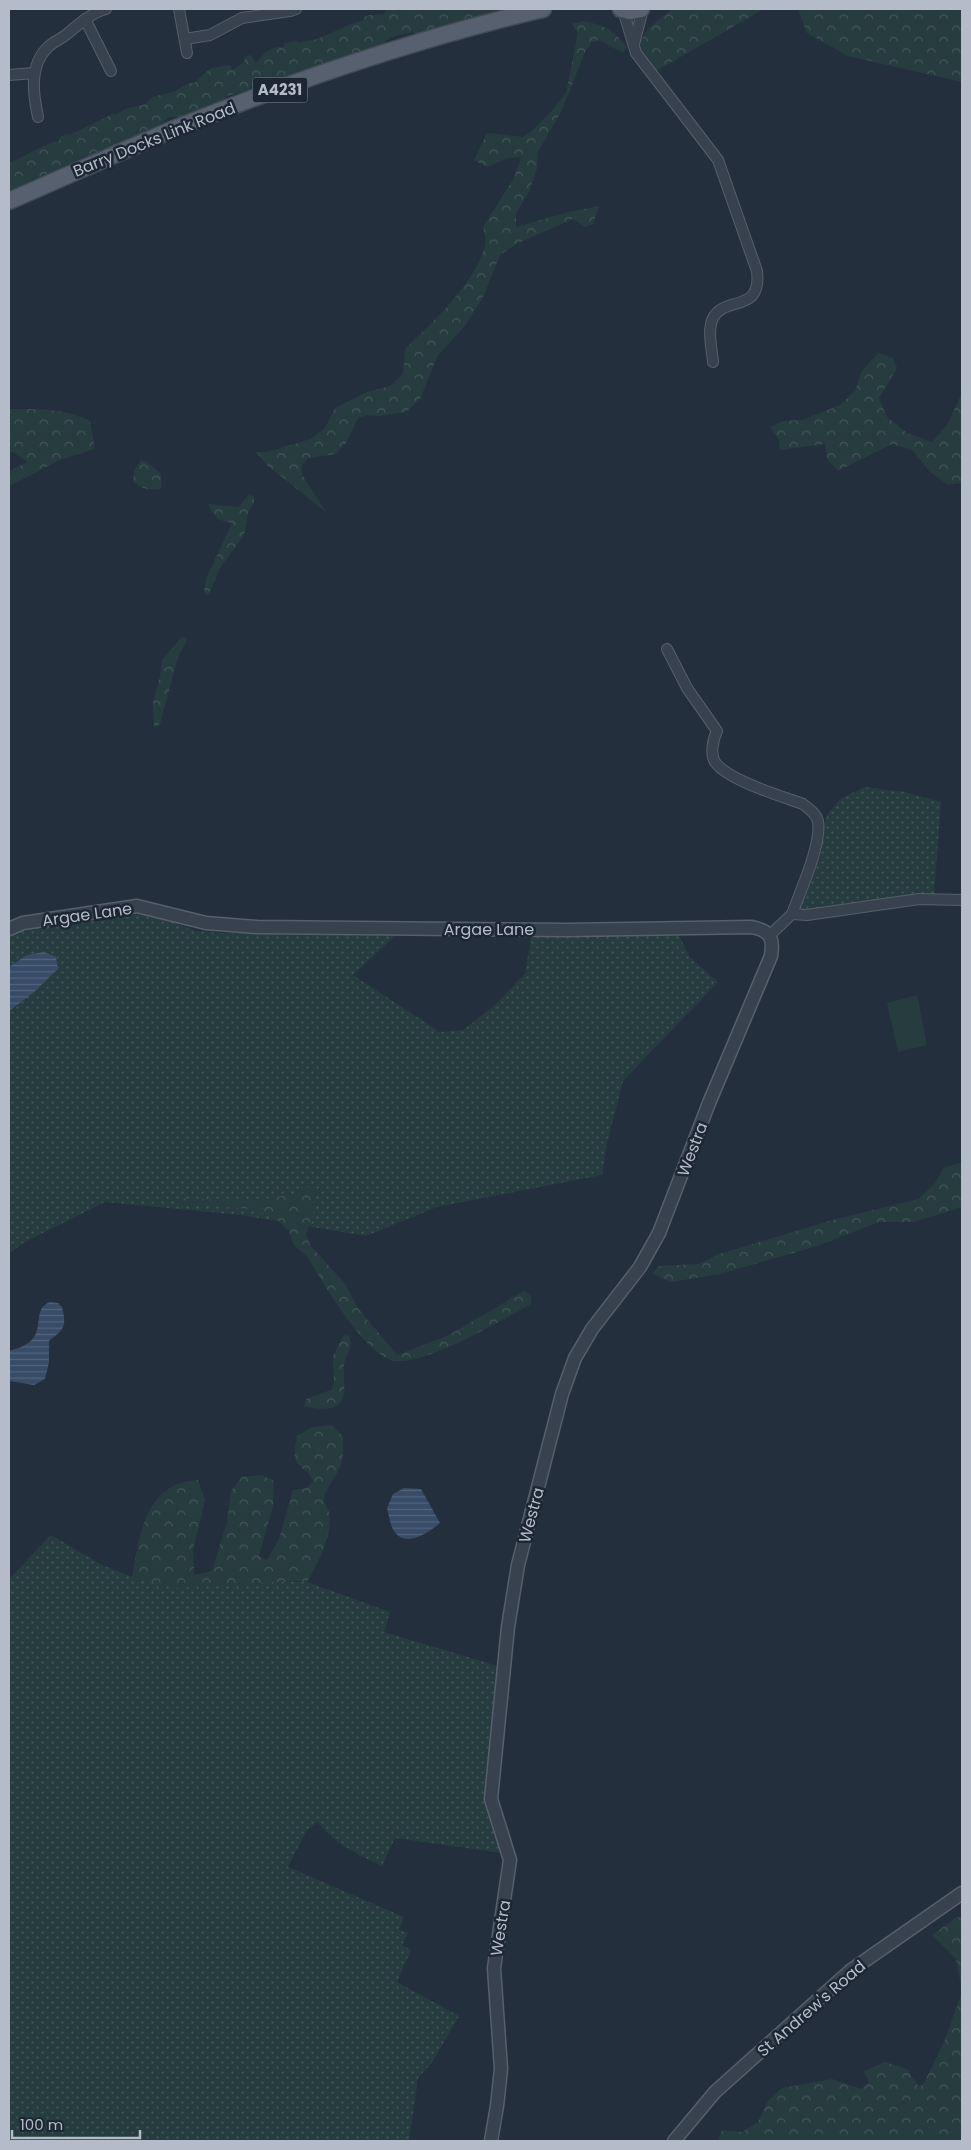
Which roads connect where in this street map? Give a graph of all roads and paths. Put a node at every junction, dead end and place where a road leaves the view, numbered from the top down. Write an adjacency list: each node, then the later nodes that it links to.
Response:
1 (106, 9): 8 (street)
2 (179, 9): 9 (street)
3 (296, 9): 7 (street)
4 (543, 9): 16 (main road, Barry Docks Link Road / A4231)
5 (622, 9): 6 (main road); 10 (street)
6 (642, 9): 10 (street)
7 (268, 12): 9 (street)
8 (85, 19): 12 (street); 13 (street)
9 (185, 39): 11 (street)
10 (634, 45): 17 (street)
11 (187, 54)
12 (111, 71)
13 (34, 72): 14 (street); 15 (street)
14 (9, 76)
15 (38, 117)
16 (13, 199)
17 (713, 362)
18 (667, 650): 20 (street)
19 (962, 900): 20 (street)
20 (792, 914): 22 (street)
21 (9, 929): 22 (street, Argae Lane)
22 (770, 935): 24 (street, Westra)
23 (962, 1893): 25 (street, St Andrew's Road)
24 (491, 2141)
25 (674, 2141)

